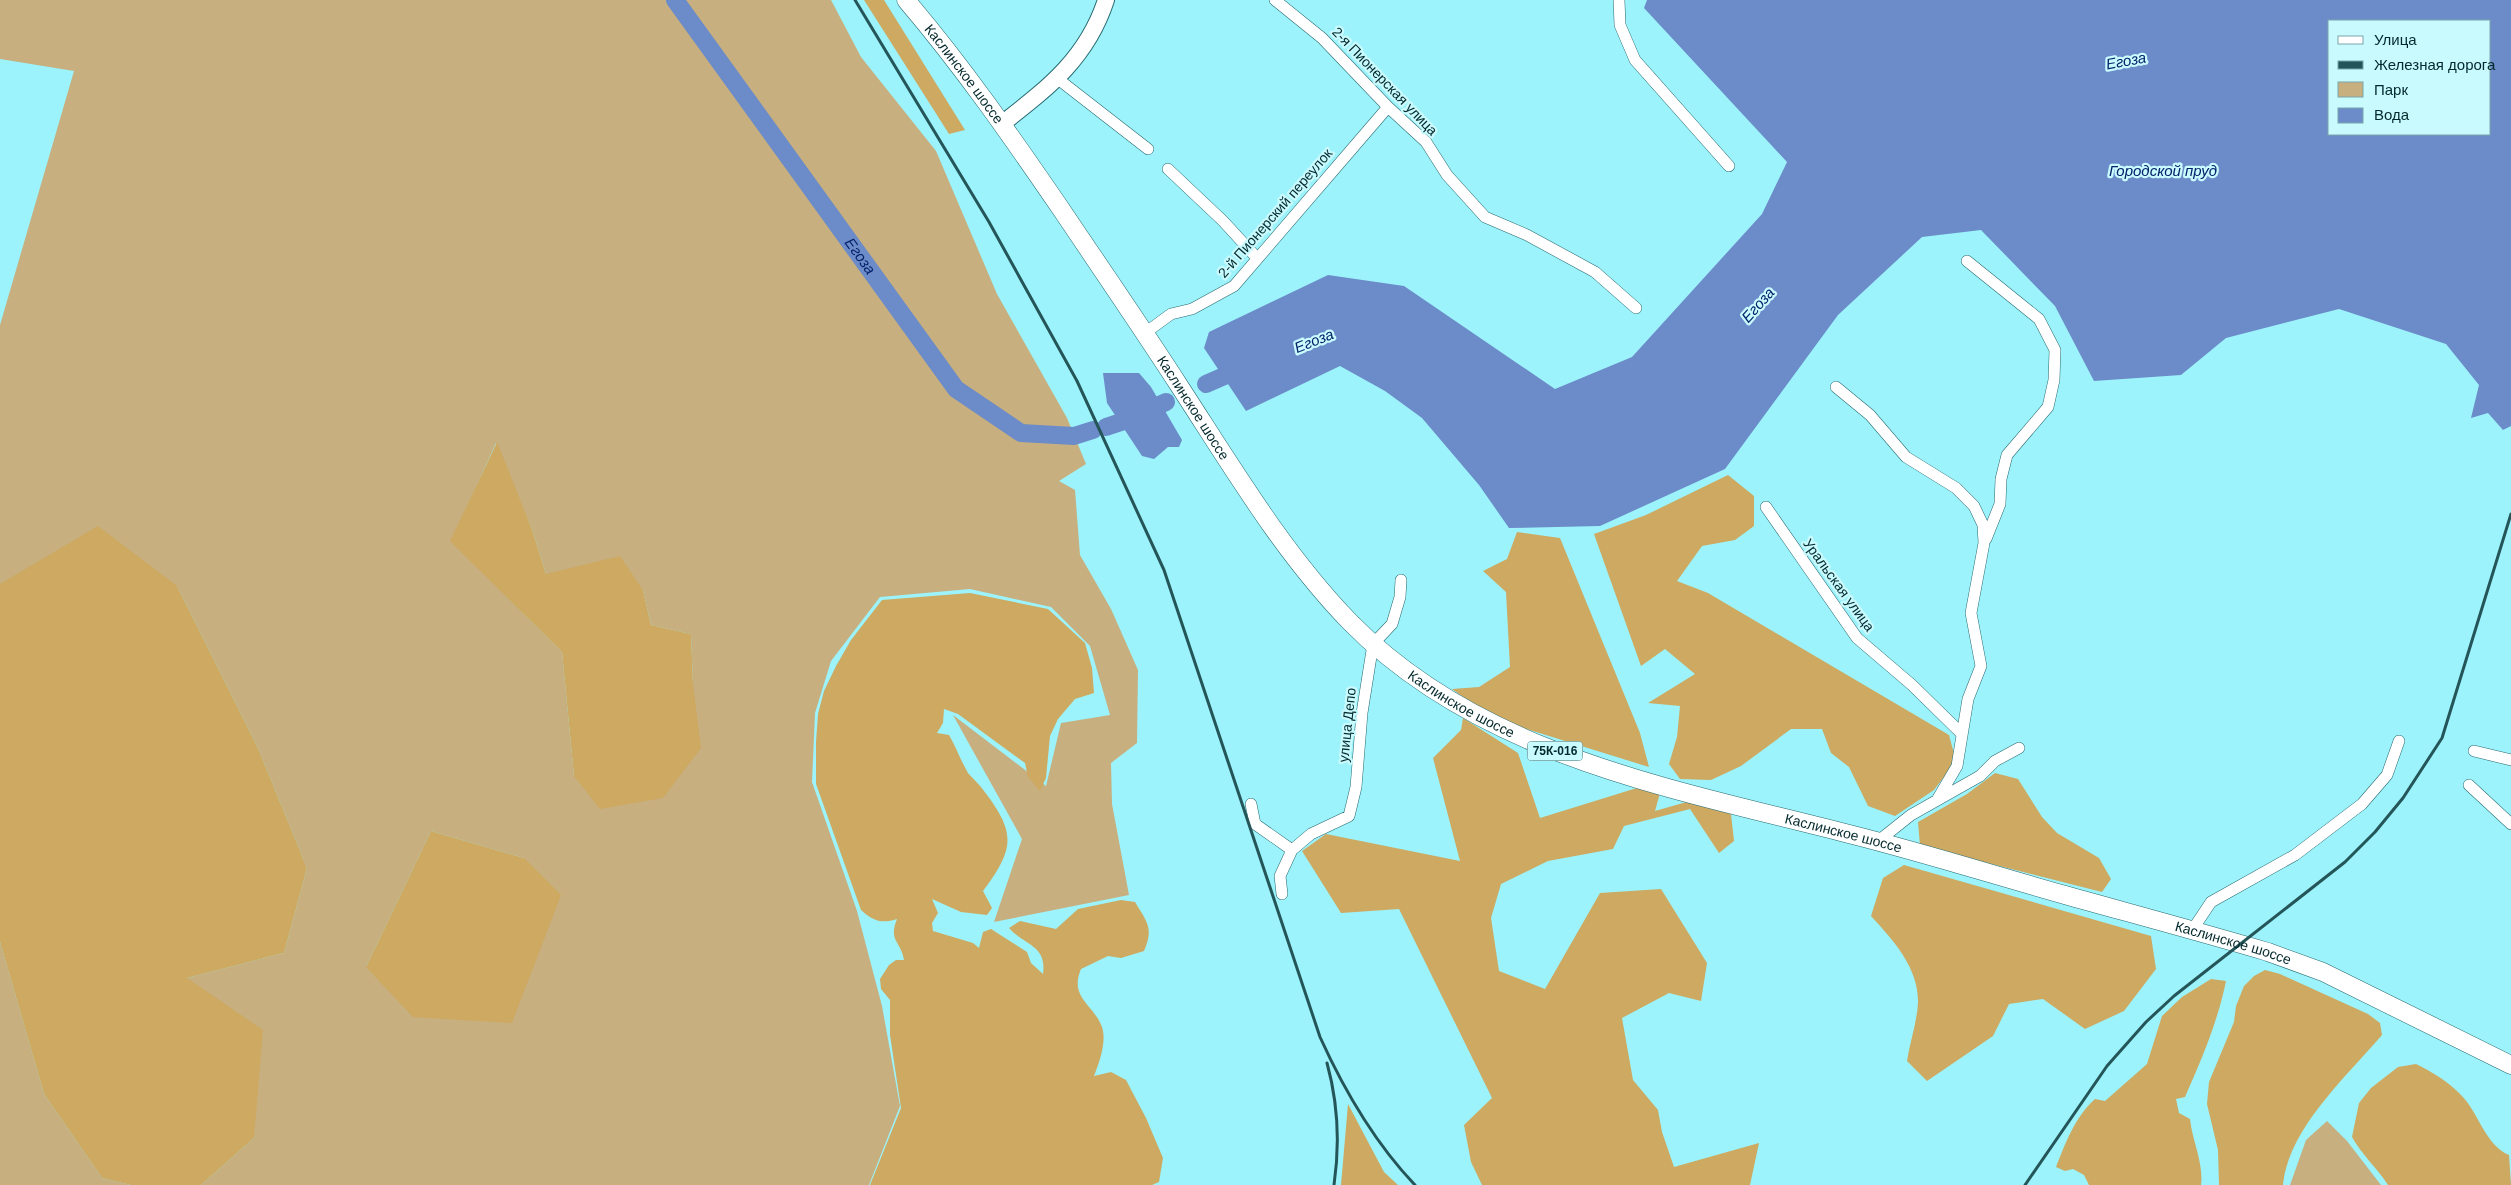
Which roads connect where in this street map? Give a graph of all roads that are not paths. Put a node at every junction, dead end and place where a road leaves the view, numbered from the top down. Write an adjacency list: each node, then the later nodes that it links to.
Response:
1 (906, 0): 7 (main road, Каслинское шоссе / 75К-016)
2 (1106, 0): 5 (street)
3 (1275, 0): 6 (street, 2-я Пионерская улица)
4 (1619, 0): 9 (street)
5 (1058, 78): 7 (street); 8 (street)
6 (1388, 107): 11 (street, 2-й Пионерский переулок); 13 (street, 2-я Пионерская улица)
7 (1003, 123): 14 (main road, Каслинское шоссе / 75К-016)
8 (1148, 149)
9 (1729, 166)
10 (1168, 169): 11 (street)
11 (1257, 258): 14 (street, 2-й Пионерский переулок)
12 (1967, 262): 17 (street)
13 (1636, 308)
14 (1145, 333): 19 (main road, Каслинское шоссе / 75К-016)
15 (1836, 387): 17 (street)
16 (1766, 507): 20 (street, Уральская улица)
17 (1984, 543): 20 (street)
18 (1401, 580): 19 (street)
19 (1373, 644): 29 (main road, Каслинское шоссе / 75К-016); 30 (street, улица Депо)
20 (1962, 734): 26 (street)
21 (2399, 741): 32 (street)
22 (2019, 748): 26 (street)
23 (2474, 751): 24 (street)
24 (2511, 760)
25 (2468, 785): 28 (street)
26 (1937, 800): 29 (street)
27 (1251, 804): 30 (street)
28 (2511, 824)
29 (1877, 842): 32 (main road, Каслинское шоссе / 75К-016)
30 (1292, 850): 31 (street, улица Депо)
31 (1282, 894)
32 (2193, 929): 33 (main road, Каслинское шоссе / 75К-016)
33 (2511, 1065)

